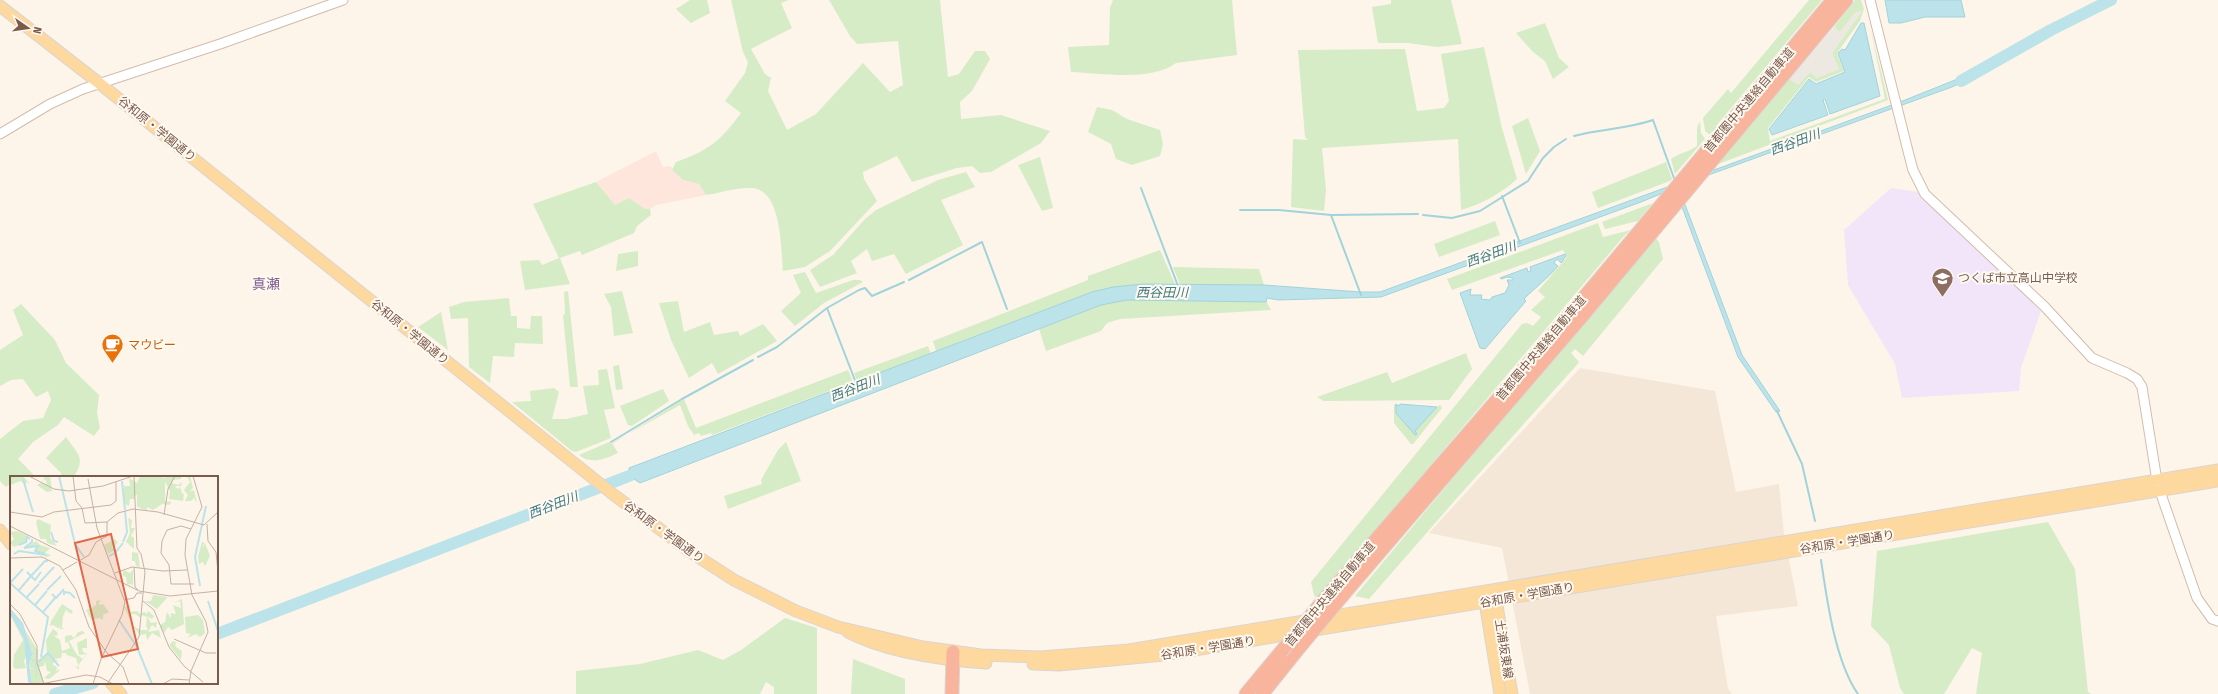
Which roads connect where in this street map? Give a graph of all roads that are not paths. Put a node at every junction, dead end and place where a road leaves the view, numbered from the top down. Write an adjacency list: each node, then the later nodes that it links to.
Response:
1 (343, 0): 6 (street)
2 (1833, 0): 21 (highway, 首都圏中央連絡自動車道, bridge)
3 (1846, 0): 22 (highway, 首都圏中央連絡自動車道, bridge)
4 (1870, 0): 10 (street)
5 (0, 6): 6 (main road, 谷和原・学園通り)
6 (99, 83): 7 (street); 17 (main road, 谷和原・学園通り)
7 (0, 134)
8 (2218, 470): 10 (main road, 谷和原・学園通り)
9 (2218, 481): 10 (main road, 谷和原・学園通り)
10 (2158, 486): 13 (main road, 谷和原・学園通り); 14 (main road, 谷和原・学園通り); 16 (street)
11 (0, 530): 12 (main road)
12 (10, 543)
13 (1489, 591): 14 (main road, 土浦坂東線); 15 (main road, 土浦坂東線); 17 (main road, 谷和原・学園通り)
14 (1496, 600): 15 (main road, 谷和原・学園通り); 24 (main road, 土浦坂東線)
15 (1485, 602): 17 (main road, 谷和原・学園通り); 23 (main road, 土浦坂東線)
16 (2218, 621)
17 (953, 655): 20 (highway)
18 (112, 684): 19 (main road)
19 (121, 694)
20 (952, 694)
21 (1246, 694)
22 (1262, 694)
23 (1500, 694)
24 (1512, 694)

